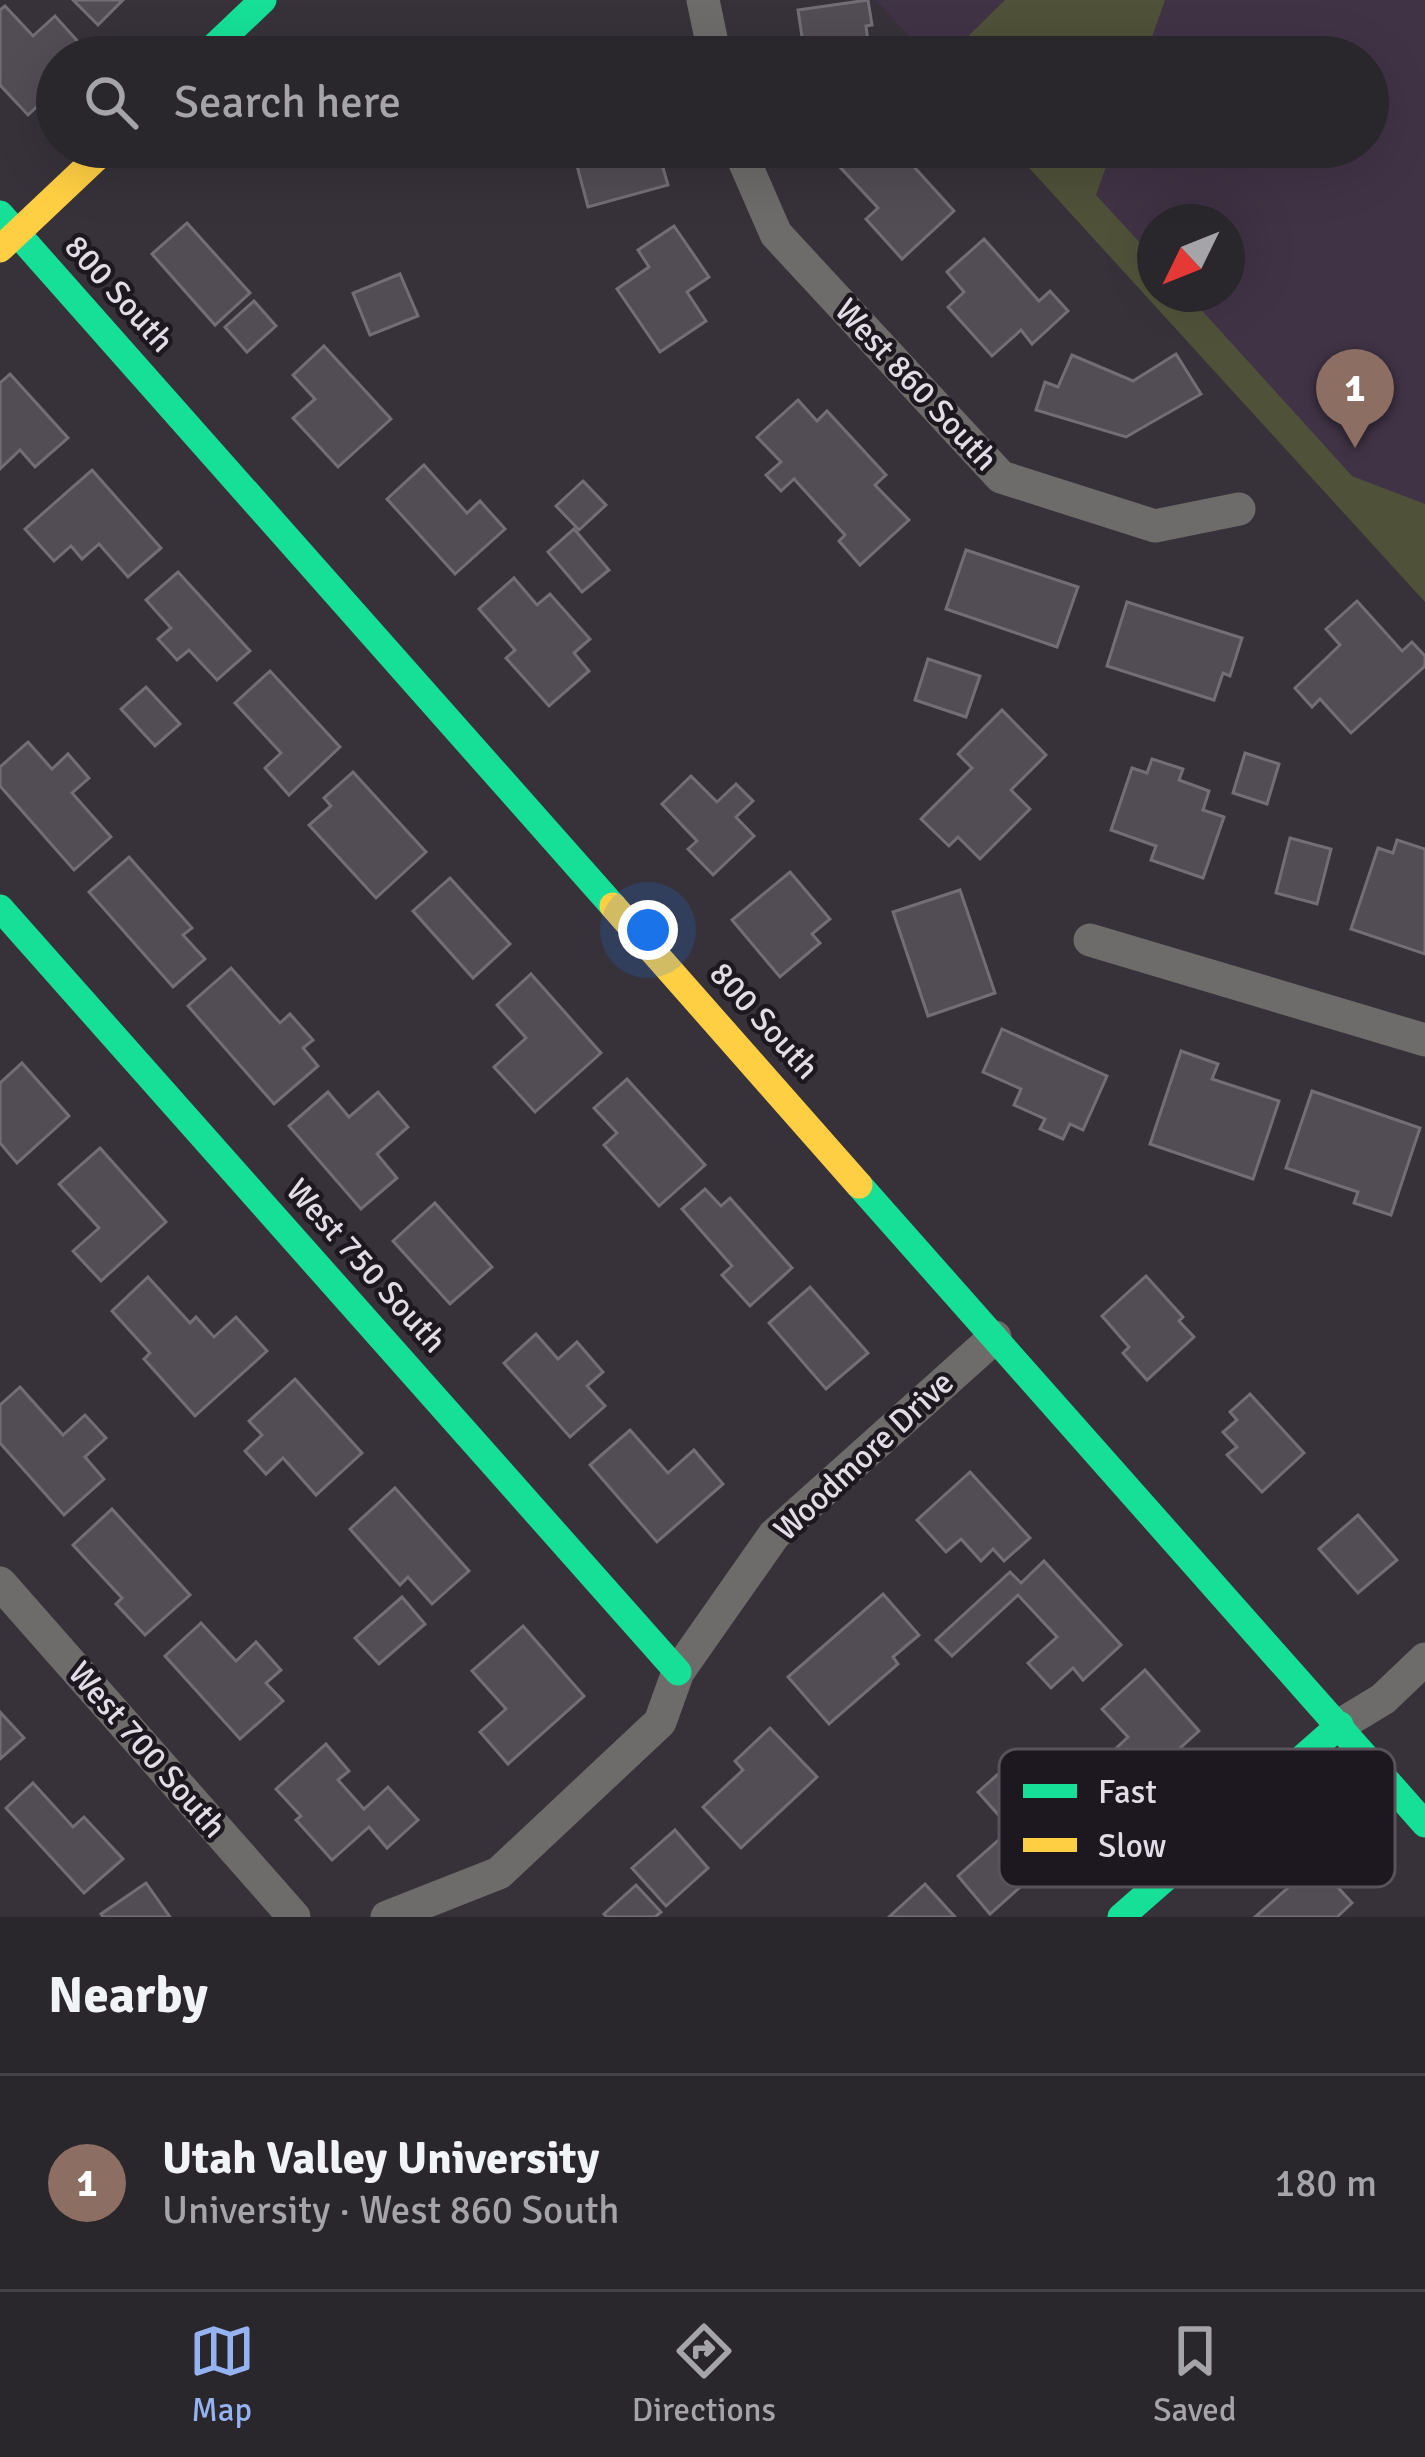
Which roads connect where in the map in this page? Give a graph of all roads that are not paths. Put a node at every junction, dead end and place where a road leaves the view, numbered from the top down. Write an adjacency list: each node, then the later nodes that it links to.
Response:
1 (263, 0): 3 (street)
2 (703, 0): 4 (street)
3 (225, 36)
4 (711, 36)
5 (83, 168): 7 (street)
6 (747, 168): 8 (street, West 860 South)
7 (6, 232): 12 (street, 800 South)
8 (1238, 509)
9 (0, 908): 15 (street, West 750 South)
10 (1090, 940): 11 (street)
11 (1425, 1040)
12 (995, 1337): 15 (street, Woodmore Drive); 16 (street, 800 South)
13 (0, 1583): 22 (street, West 700 South)
14 (1425, 1659): 16 (street)
15 (678, 1672): 23 (street, Woodmore Drive)
16 (1340, 1725): 17 (street); 18 (street, 800 South)
17 (1313, 1749)
18 (1361, 1749)
19 (1395, 1789): 20 (street, 800 South)
20 (1425, 1824)
21 (1155, 1887): 24 (street)
22 (294, 1917)
23 (387, 1917)
24 (1121, 1917)

